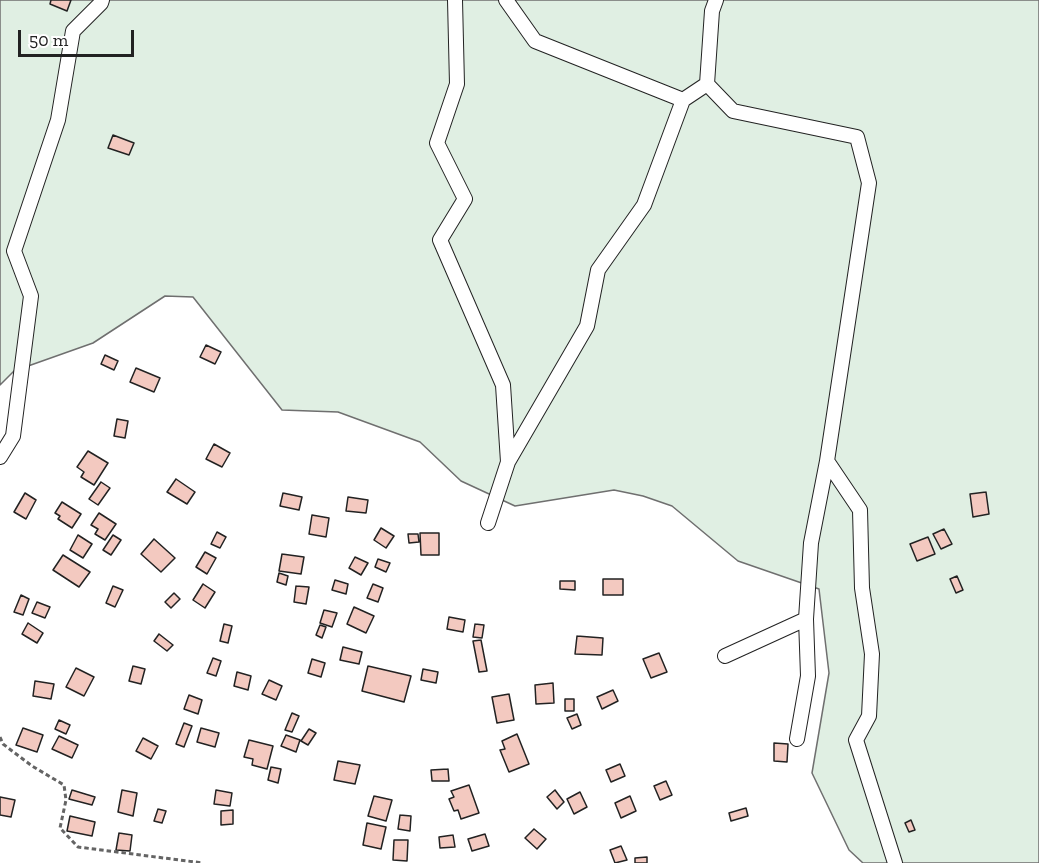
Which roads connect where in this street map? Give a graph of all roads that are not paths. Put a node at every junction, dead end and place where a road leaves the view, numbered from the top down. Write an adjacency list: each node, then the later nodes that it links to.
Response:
1 (102, 0): 7 (street)
2 (455, 0): 9 (street)
3 (506, 0): 6 (street)
4 (716, 0): 5 (street)
5 (707, 84): 6 (street); 8 (street)
6 (682, 100): 9 (street)
7 (0, 457)
8 (827, 461): 11 (street); 14 (street)
9 (508, 462): 10 (street)
10 (488, 523)
11 (806, 620): 12 (street); 13 (street)
12 (726, 656)
13 (797, 740)
14 (895, 863)

